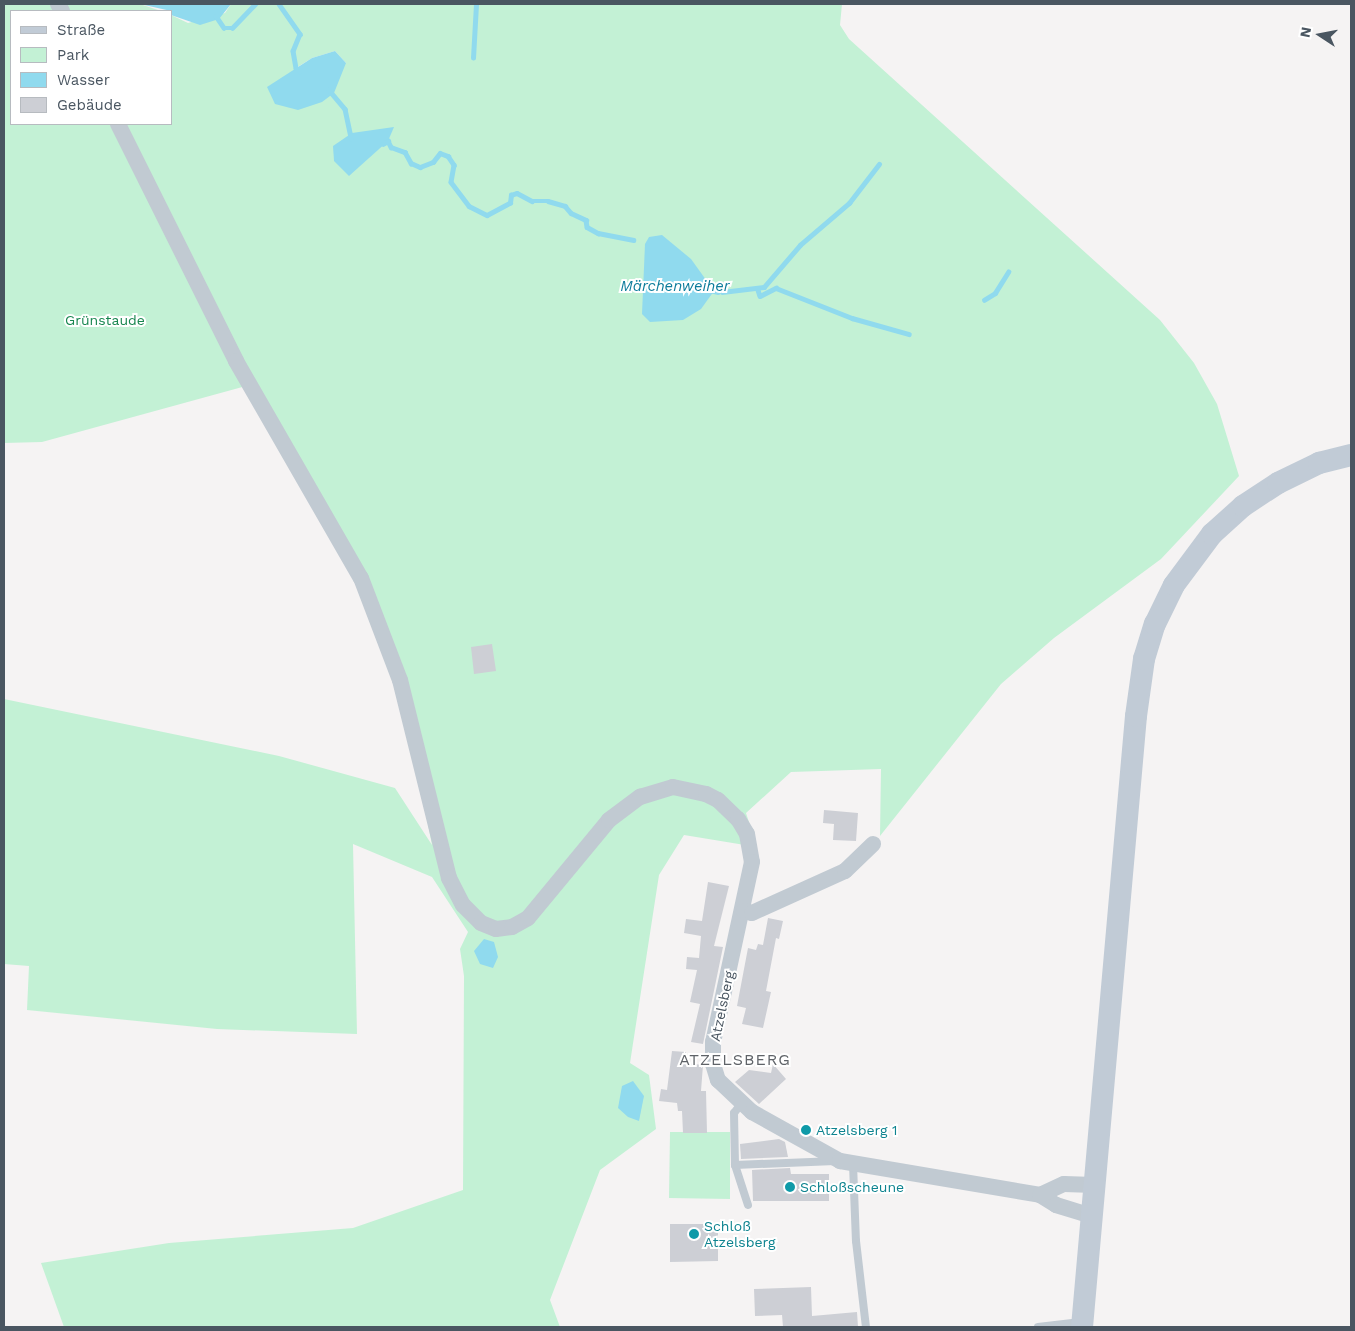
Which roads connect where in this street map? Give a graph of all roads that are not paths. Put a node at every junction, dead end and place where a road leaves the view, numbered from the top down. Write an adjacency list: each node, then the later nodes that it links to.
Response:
1 (118, 125): 4 (street, Atzelsberg)
2 (1351, 455): 8 (street)
3 (872, 844): 4 (street)
4 (744, 911): 5 (street, Atzelsberg)
5 (741, 1104): 6 (street, Atzelsberg); 7 (lane)
6 (846, 1163): 7 (lane); 9 (street, Atzelsberg); 13 (lane)
7 (735, 1165): 10 (lane)
8 (1094, 1185): 9 (street); 11 (street)
9 (1040, 1195): 11 (street, Atzelsberg)
10 (748, 1205)
11 (1092, 1216): 12 (street)
12 (1082, 1325): 14 (lane)
13 (866, 1327)
14 (1038, 1327)

